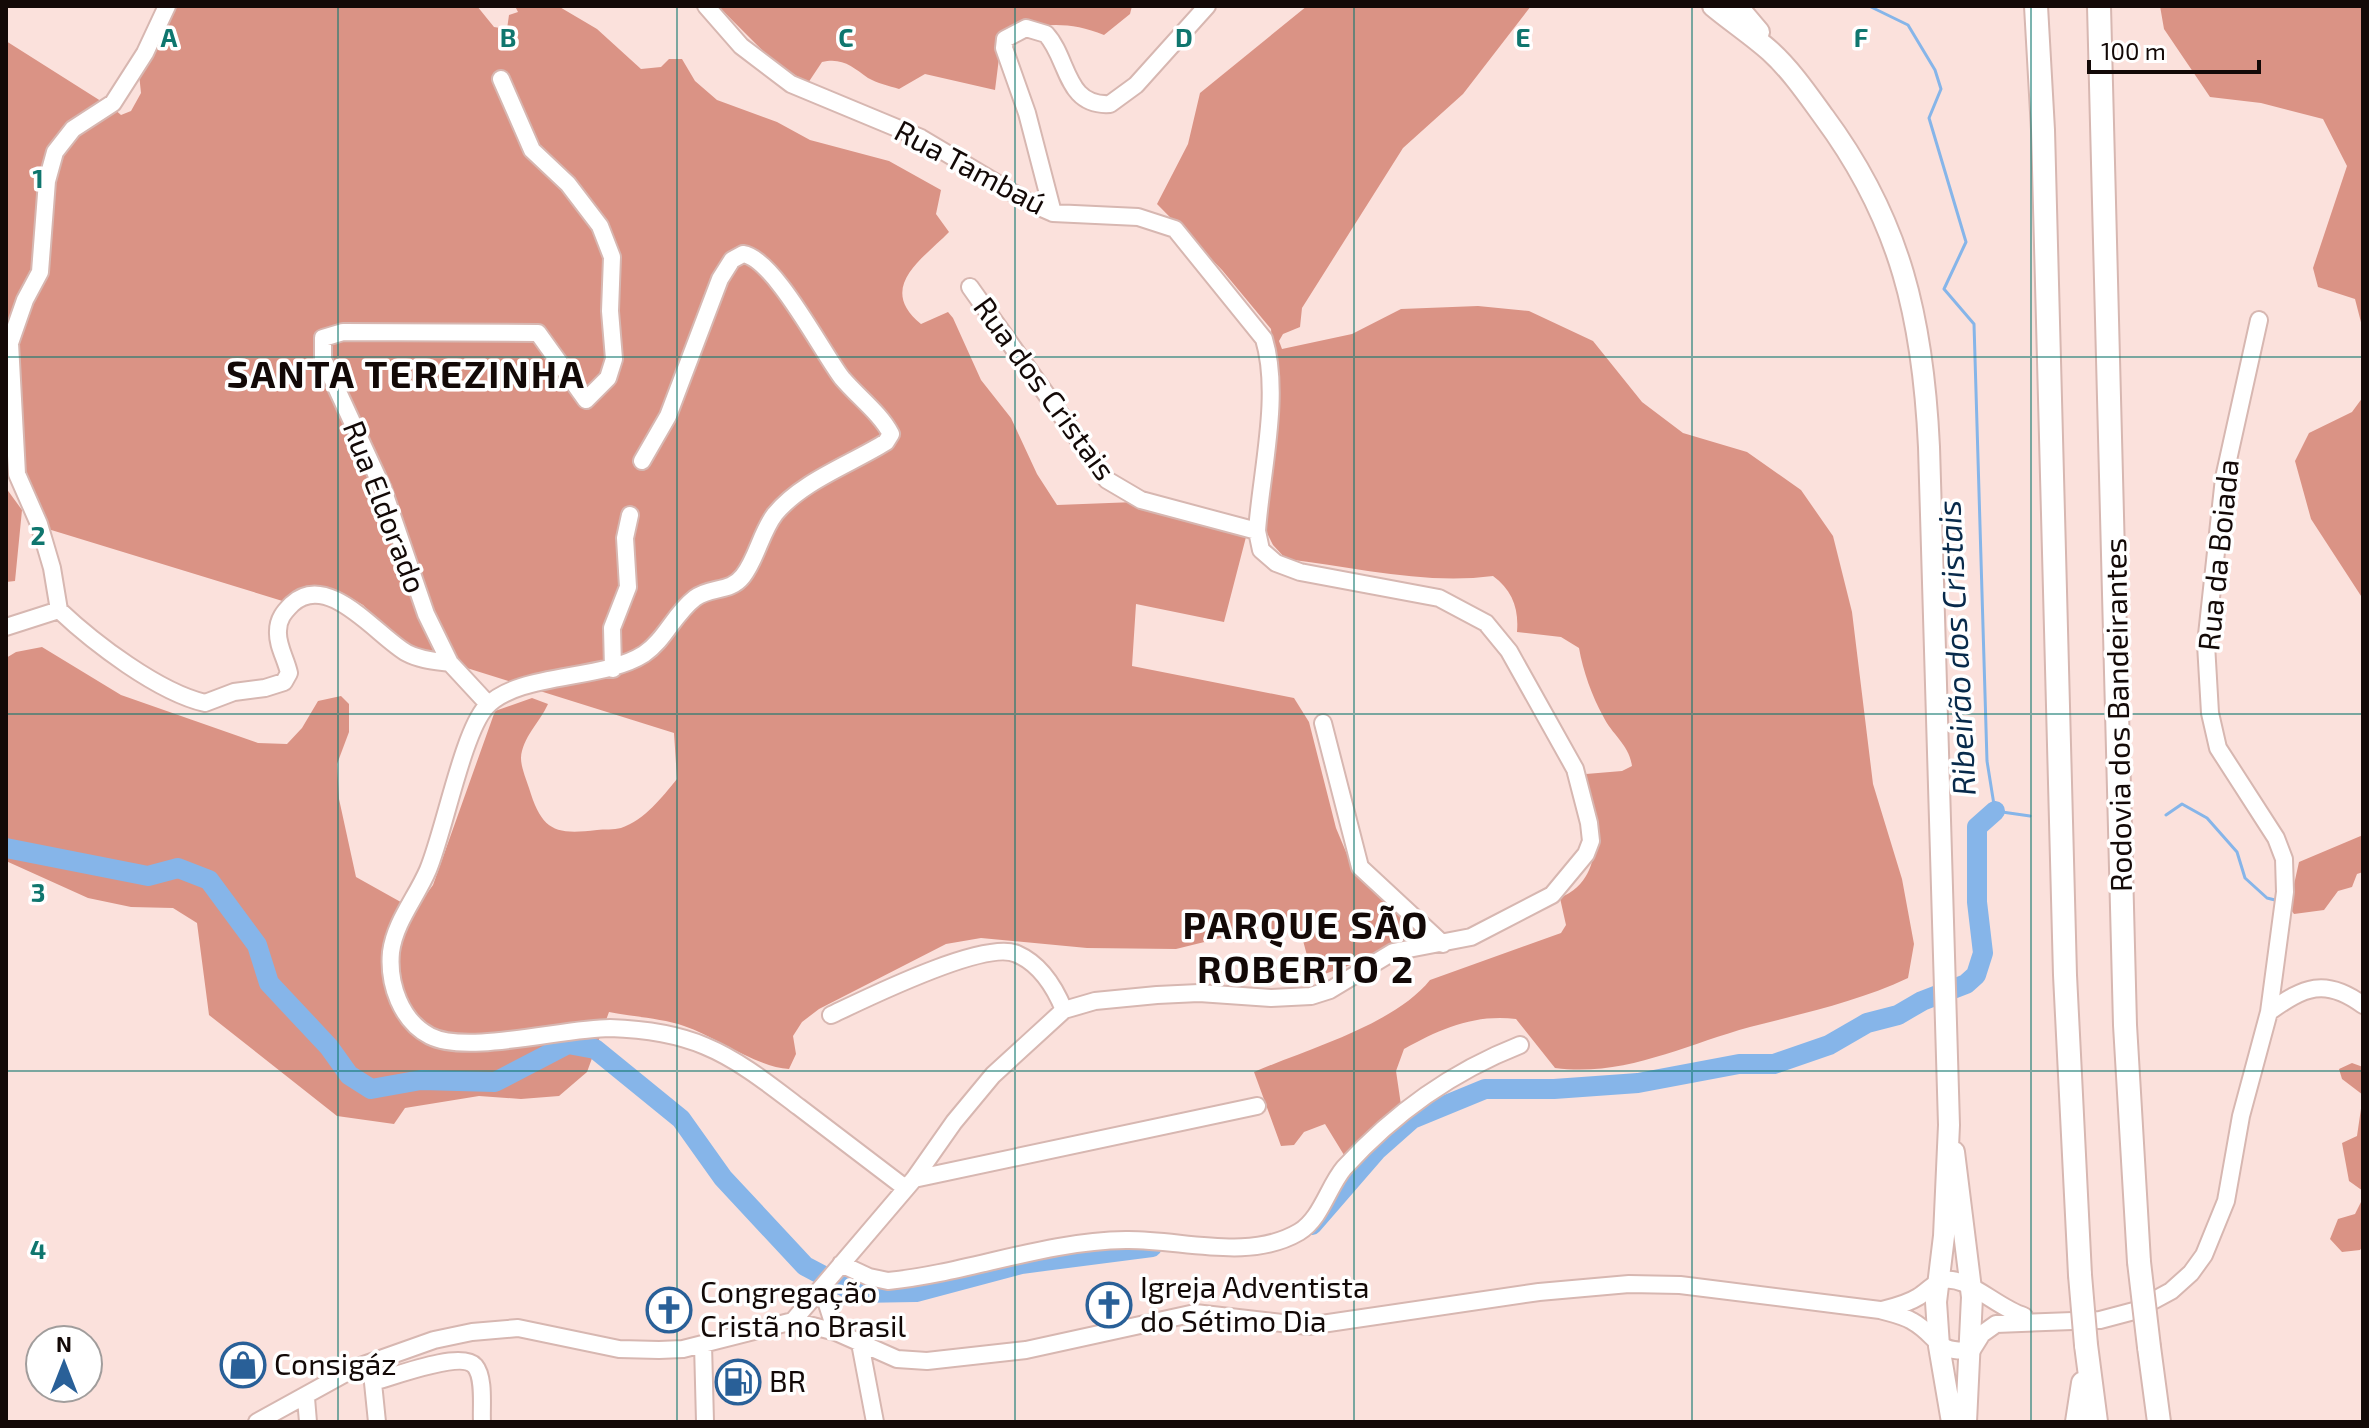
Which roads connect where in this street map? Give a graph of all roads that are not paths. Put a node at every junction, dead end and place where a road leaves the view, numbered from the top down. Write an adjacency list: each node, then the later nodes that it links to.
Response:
1 (167, 6): 16 (street)
2 (706, 6): 10 (street, Rua Tambaú)
3 (1207, 6): 10 (street)
4 (1713, 6): 8 (main road)
5 (1737, 6): 8 (main road)
6 (2036, 6): 42 (highway, Rodovia dos Bandeirantes, bridge)
7 (2099, 6): 57 (highway, Rodovia dos Bandeirantes, bridge)
8 (1772, 53): 29 (main road)
9 (501, 79): 18 (street, Rua Eldorado)
10 (1053, 213): 15 (street, Rua Tambaú)
11 (970, 287): 15 (street, Rua dos Cristais)
12 (2259, 320): 25 (street, Rua da Boiada)
13 (642, 461): 19 (street)
14 (630, 515): 19 (street)
15 (1257, 531): 22 (street)
16 (59, 610): 17 (street); 18 (street)
17 (6, 627)
18 (450, 663): 20 (street, Rua Eldorado)
19 (613, 669): 20 (street)
20 (488, 704): 30 (street)
21 (1323, 723): 22 (street)
22 (1443, 944): 24 (street)
23 (2363, 1005): 25 (street)
24 (1064, 1010): 26 (street); 30 (street)
25 (2269, 1012): 37 (street, Rua da Boiada)
26 (831, 1015)
27 (1520, 1045): 31 (street)
28 (1257, 1106): 30 (street)
29 (1949, 1125): 32 (main road); 33 (main road)
30 (909, 1183): 31 (street)
31 (838, 1268): 34 (street)
32 (1937, 1282): 33 (street); 35 (street); 41 (main road)
33 (1971, 1285): 37 (street); 43 (main road)
34 (824, 1286): 36 (street); 38 (street)
35 (1880, 1310): 39 (street); 41 (street)
36 (793, 1321): 38 (street); 40 (street)
37 (2045, 1322): 43 (street, Rua da Boiada)
38 (836, 1332): 39 (street)
39 (860, 1343): 52 (street)
40 (703, 1344): 44 (street); 51 (street)
41 (1939, 1346): 43 (street); 53 (main road)
42 (2087, 1348): 55 (highway); 56 (highway, Rodovia dos Bandeirantes)
43 (1972, 1350): 54 (main road)
44 (370, 1363): 45 (street); 46 (street)
45 (373, 1382): 49 (street); 50 (street)
46 (306, 1398): 47 (street); 48 (street)
47 (257, 1422)
48 (308, 1422)
49 (377, 1422)
50 (482, 1422)
51 (705, 1422)
52 (875, 1422)
53 (1952, 1422)
54 (1966, 1422)
55 (2077, 1422)
56 (2096, 1422)
57 (2159, 1422)

